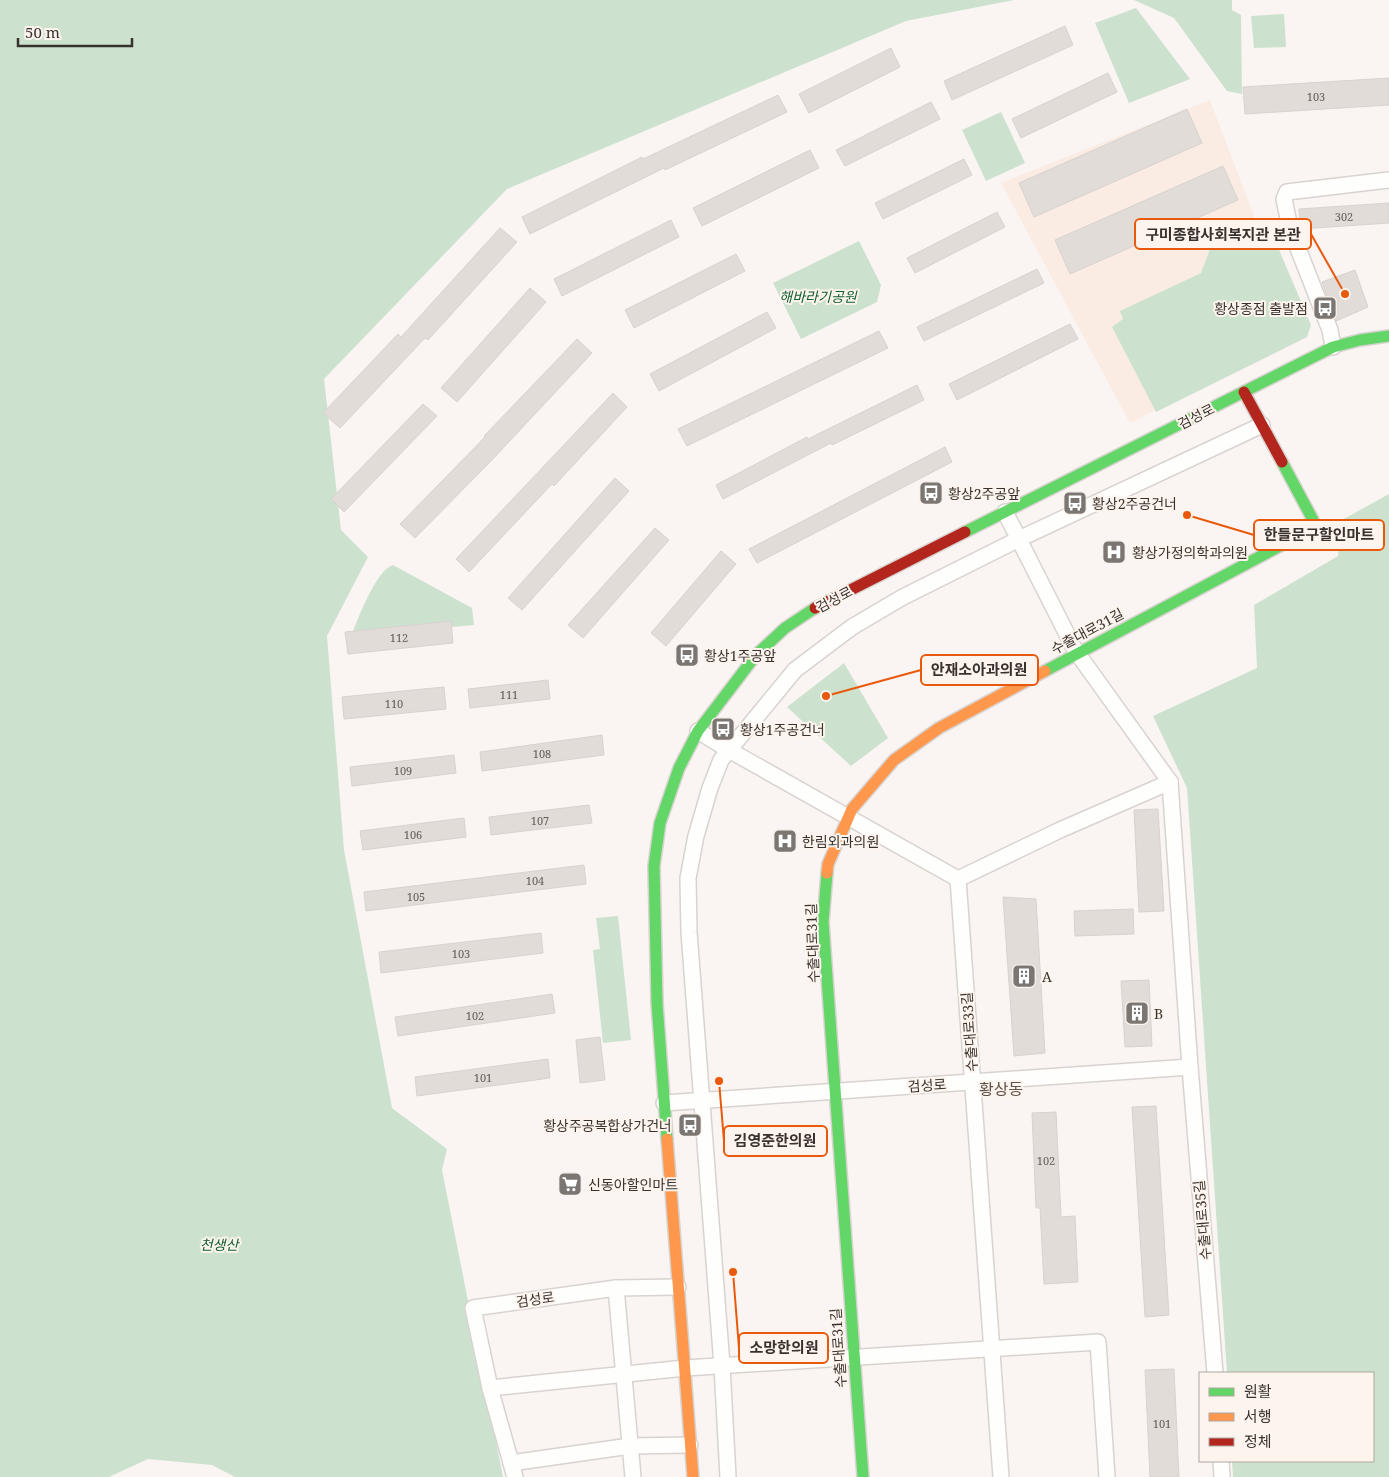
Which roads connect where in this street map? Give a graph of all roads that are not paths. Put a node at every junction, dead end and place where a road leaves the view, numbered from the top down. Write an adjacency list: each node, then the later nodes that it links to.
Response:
1 (1389, 180): 3 (street)
2 (1389, 336): 3 (street, 검성로)
3 (1334, 347): 4 (street, 검성로)
4 (1244, 392): 5 (street, 수출대로31길); 6 (street, 검성로)
5 (1262, 425): 7 (street); 8 (street, 수출대로31길)
6 (1005, 512): 7 (street); 9 (street, 검성로)
7 (1018, 540): 8 (street); 10 (street)
8 (1077, 654): 11 (street); 12 (street, 수출대로31길)
9 (698, 731): 10 (street); 18 (street, 검성로)
10 (729, 750): 12 (street); 17 (street)
11 (1170, 782): 13 (street); 14 (street, 수출대로35길)
12 (848, 817): 13 (street); 16 (street, 수출대로31길)
13 (958, 879): 15 (street, 수출대로33길)
14 (1190, 1067): 15 (street, 검성로); 25 (street, 수출대로35길)
15 (972, 1082): 16 (street, 검성로); 21 (street, 수출대로33길)
16 (835, 1091): 17 (street, 검성로); 22 (street, 수출대로31길)
17 (702, 1100): 18 (street, 검성로); 23 (street)
18 (664, 1103): 19 (street, 검성로)
19 (678, 1287): 20 (street, 검성로); 24 (street, 검성로)
20 (616, 1288): 26 (street); 27 (street, 검성로)
21 (992, 1348): 22 (street); 36 (street, 수출대로33길); 37 (street)
22 (854, 1357): 23 (street); 35 (street, 수출대로31길)
23 (722, 1366): 24 (street); 34 (street)
24 (685, 1368): 26 (street); 28 (street, 검성로)
25 (1215, 1372)
26 (624, 1373): 27 (street); 29 (street)
27 (490, 1388): 31 (street, 검성로)
28 (690, 1445): 29 (street, 검성로); 33 (street, 검성로)
29 (630, 1446): 31 (street, 검성로); 32 (street)
30 (1221, 1462): 38 (street)
31 (513, 1470)
32 (633, 1477)
33 (693, 1477)
34 (728, 1477)
35 (863, 1477)
36 (1001, 1477)
37 (1107, 1477)
38 (1222, 1477)

